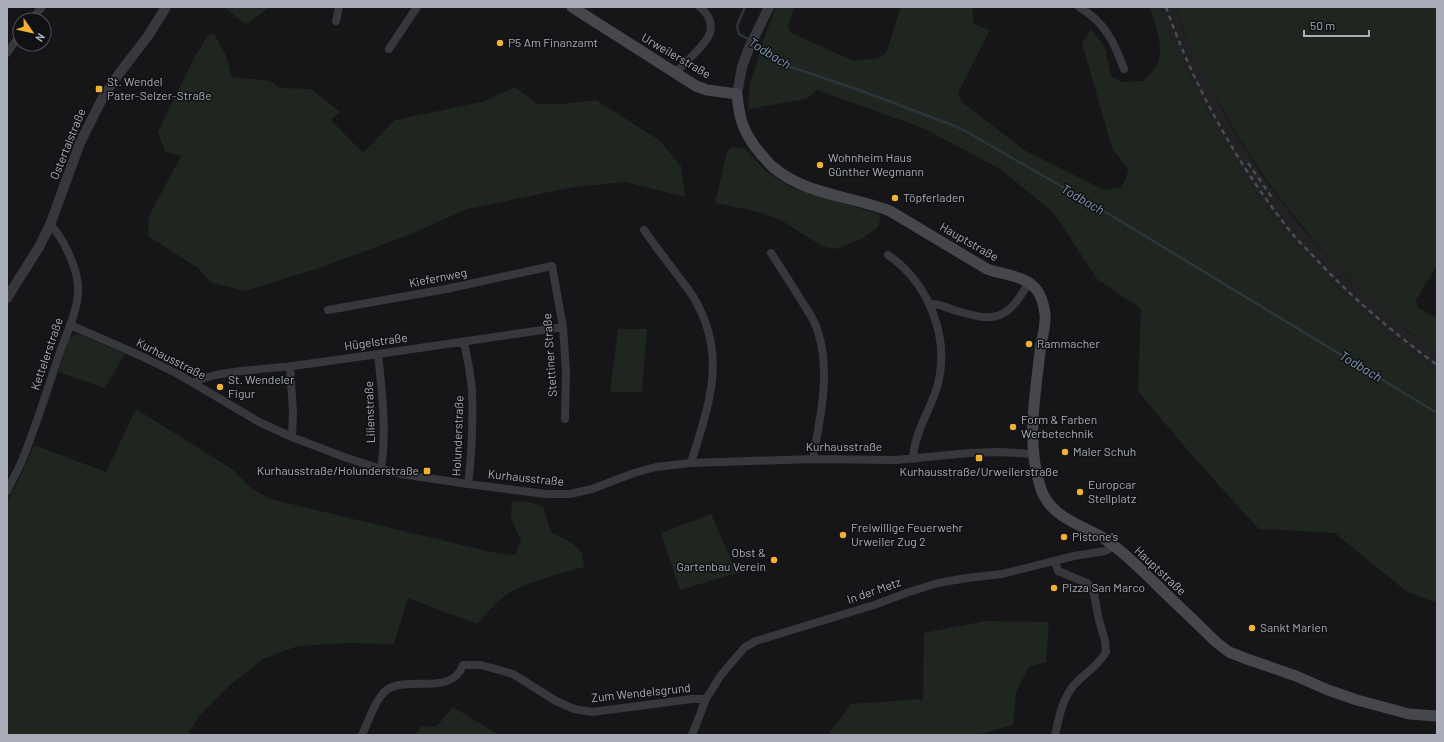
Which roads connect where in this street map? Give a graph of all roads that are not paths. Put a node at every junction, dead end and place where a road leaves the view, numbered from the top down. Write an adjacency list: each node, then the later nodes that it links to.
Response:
1 (166, 7): 13 (street, Ostertalstraße)
2 (339, 7): 8 (street)
3 (417, 7): 9 (street)
4 (572, 7): 11 (main road, Urweilerstraße)
5 (700, 7): 11 (street)
6 (770, 7): 12 (street)
7 (1079, 7): 10 (street)
8 (336, 21)
9 (389, 49)
10 (1124, 69)
11 (675, 73): 12 (main road, Urweilerstraße)
12 (737, 94): 18 (main road, Hauptstraße)
13 (50, 225): 19 (street, Ostertalstraße); 22 (street, Kettelerstraße)
14 (644, 230): 33 (street)
15 (771, 253): 31 (street)
16 (888, 255): 20 (street)
17 (552, 266): 21 (street, Kiefernweg); 23 (street, Stettiner Straße)
18 (1029, 282): 20 (street); 30 (main road, Hauptstraße)
19 (7, 298)
20 (930, 304): 32 (street)
21 (328, 310)
22 (70, 325): 27 (street, Kurhausstraße); 36 (street, Kettelerstraße)
23 (563, 327): 24 (street, Hügelstraße); 28 (street, Stettiner Straße)
24 (464, 342): 25 (street, Hügelstraße); 35 (street, Holunderstraße)
25 (378, 354): 26 (street, Hügelstraße); 34 (street, Lilienstraße)
26 (290, 366): 27 (street, Hügelstraße); 29 (street)
27 (194, 383): 29 (street, Kurhausstraße)
28 (565, 419)
29 (292, 437): 34 (street, Kurhausstraße)
30 (1034, 454): 32 (street, Kurhausstraße); 37 (main road, Hauptstraße)
31 (813, 459): 32 (street, Kurhausstraße); 33 (street, Kurhausstraße)
32 (913, 459)
33 (691, 462): 35 (street, Kurhausstraße)
34 (381, 469): 35 (street, Kurhausstraße)
35 (468, 484)
36 (7, 491)
37 (1114, 546): 38 (street, In der Metz); 40 (main road, Hauptstraße)
38 (1055, 561): 39 (street, In der Metz); 43 (street)
39 (706, 699): 41 (street, Zum Wendelsgrund); 42 (street, In der Metz)
40 (1437, 716)
41 (362, 735)
42 (692, 735)
43 (1054, 735)

